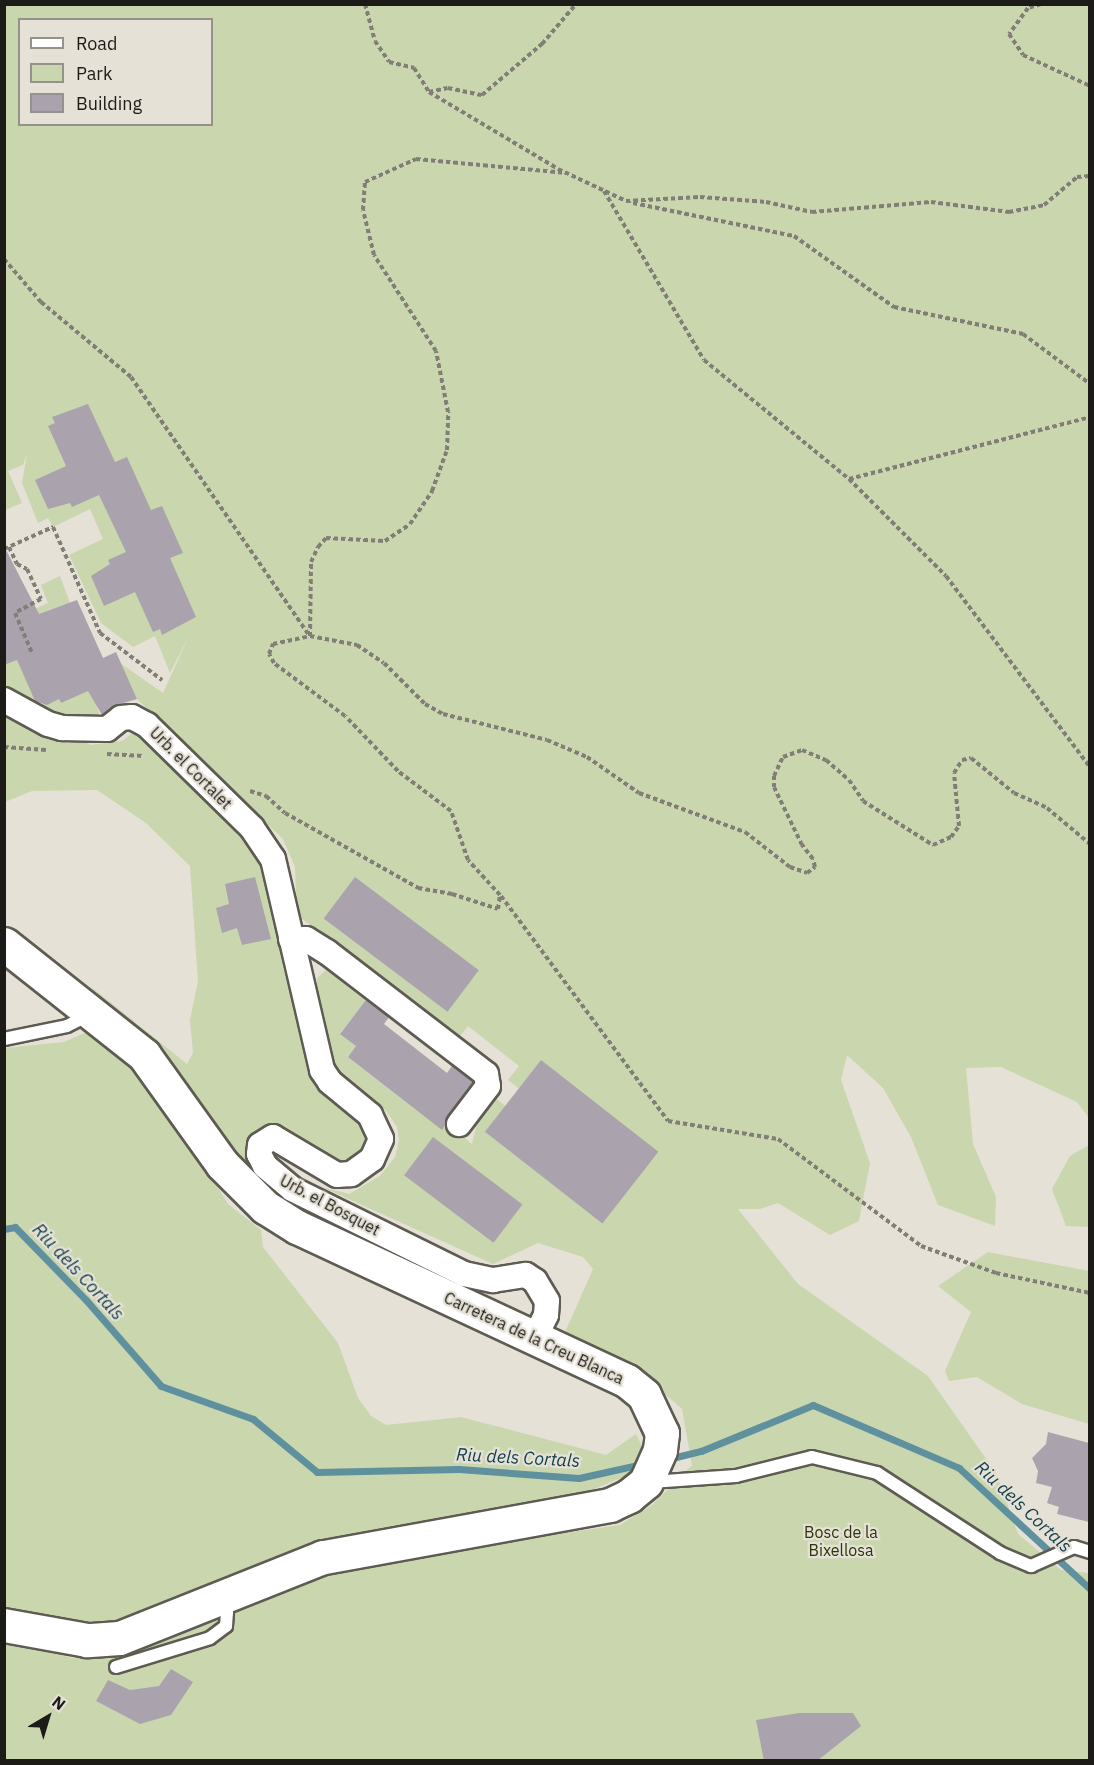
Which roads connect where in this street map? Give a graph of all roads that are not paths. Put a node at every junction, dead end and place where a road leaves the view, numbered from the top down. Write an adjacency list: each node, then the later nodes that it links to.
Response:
1 (4, 700): 2 (street, Urb. el Cortalet)
2 (267, 846): 3 (street, Urb. el Bosquet)
3 (291, 939): 7 (street); 8 (street, Urb. el Bosquet)
4 (4, 944): 5 (main road, Carretera de la Creu Blanca)
5 (93, 1013): 6 (lane); 8 (main road, Carretera de la Creu Blanca)
6 (4, 1039)
7 (459, 1124)
8 (535, 1338): 9 (main road, Carretera de la Creu Blanca)
9 (646, 1482): 10 (lane); 11 (main road)
10 (1089, 1552)
11 (220, 1598): 12 (main road); 13 (lane)
12 (4, 1625)
13 (116, 1667)

